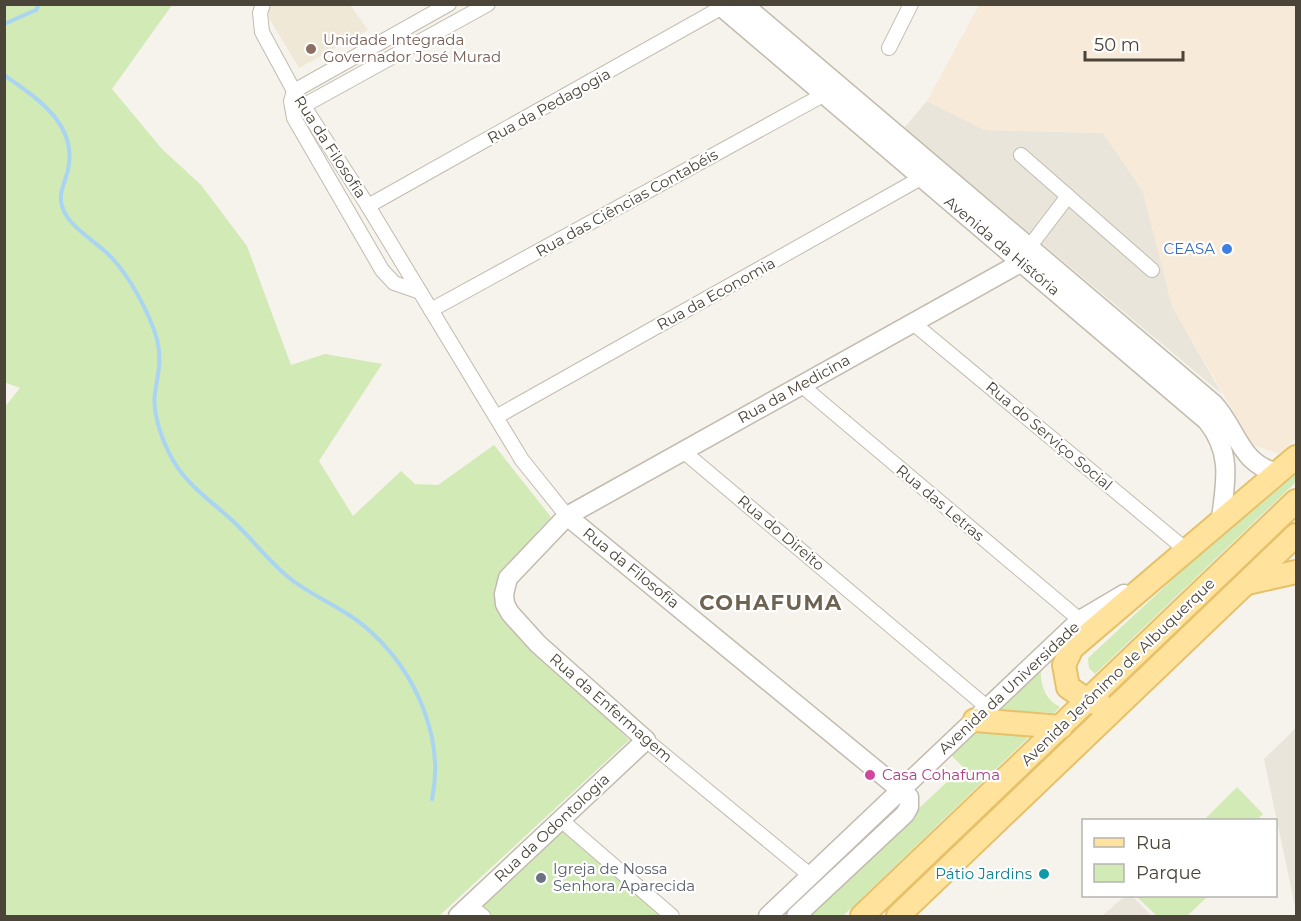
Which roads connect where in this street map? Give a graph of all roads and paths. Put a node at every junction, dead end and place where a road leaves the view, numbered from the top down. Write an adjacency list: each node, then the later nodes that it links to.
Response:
1 (263, 4): 8 (street)
2 (449, 4): 8 (street)
3 (488, 4): 10 (street)
4 (743, 4): 12 (street, Avenida da História)
5 (911, 4): 7 (street)
6 (723, 6): 9 (street, Avenida da História); 14 (street, Rua da Pedagogia)
7 (889, 48)
8 (294, 91): 10 (street, Rua da Filosofia); 17 (street, Rua da Filosofia)
9 (823, 95): 12 (street, Avenida da História); 18 (street, Rua das Ciências Contabéis)
10 (303, 106): 14 (street, Rua da Filosofia)
11 (1021, 154): 13 (street)
12 (927, 172): 15 (street, Avenida da História); 21 (street, Rua da Economia)
13 (1068, 196): 15 (street); 16 (street)
14 (368, 206): 17 (street, Rua da Filosofia)
15 (1026, 254): 19 (street, Rua da Medicina); 23 (street, Avenida da História); 25 (street, Avenida da História)
16 (1152, 270)
17 (420, 292): 18 (street, Rua da Filosofia)
18 (430, 310): 21 (street, Rua da Filosofia)
19 (913, 323): 20 (street, Rua da Medicina); 31 (street, Rua do Serviço Social)
20 (801, 385): 22 (street, Rua da Medicina); 35 (street, Rua das Letras)
21 (496, 417): 28 (street, Rua da Filosofia)
22 (683, 451): 28 (street, Rua da Medicina); 38 (street, Rua do Direito)
23 (1245, 454): 25 (street); 26 (street, Avenida da História)
24 (1296, 457): 26 (main road, Avenida da Universidade)
25 (1227, 463): 29 (street, Avenida da História)
26 (1278, 473): 29 (main road, Avenida da Universidade)
27 (1296, 501): 36 (main road, Avenida Jerônimo de Albuquerque)
28 (567, 516): 40 (street, Rua da Enfermagem); 41 (street, Rua da Filosofia)
29 (1221, 518): 31 (main road, Avenida da Universidade)
30 (1296, 535): 34 (main road, Avenida Jerônimo de Albuquerque)
31 (1185, 549): 33 (main road, Avenida da Universidade)
32 (1296, 572): 34 (main road)
33 (1153, 577): 35 (street, Avenida da Universidade); 36 (main road, Avenida da Universidade)
34 (1245, 583): 37 (main road, Avenida Jerônimo de Albuquerque)
35 (1080, 620): 38 (street, Avenida da Universidade)
36 (1088, 701): 37 (main road, Avenida da Universidade); 39 (main road, Avenida Jerônimo de Albuquerque)
37 (1114, 709): 49 (main road, Avenida Jerônimo de Albuquerque)
38 (982, 714): 39 (main road); 41 (street, Avenida da Universidade)
39 (1062, 727): 48 (main road, Avenida Jerônimo de Albuquerque)
40 (646, 740): 42 (street, Rua da Odontologia); 43 (street, Rua da Enfermagem)
41 (902, 790): 43 (street, Avenida da Universidade); 47 (street)
42 (561, 820): 44 (street, Rua da Odontologia); 45 (street)
43 (811, 876): 46 (street, Avenida da Universidade)
44 (470, 913)
45 (672, 916)
46 (768, 916)
47 (796, 916)
48 (862, 916)
49 (898, 916)

